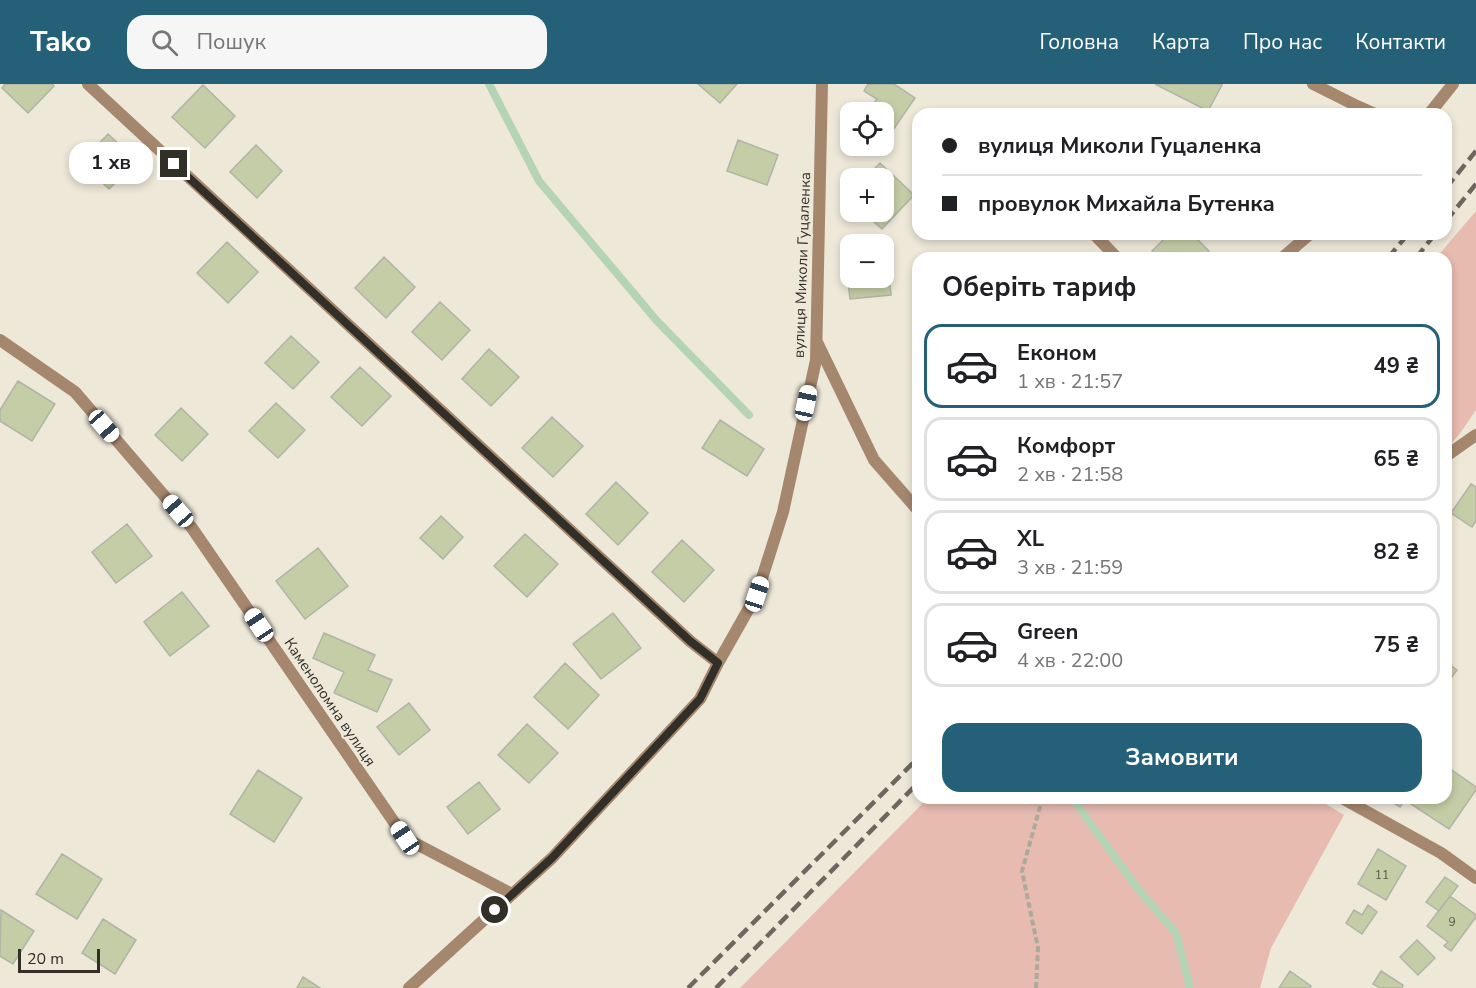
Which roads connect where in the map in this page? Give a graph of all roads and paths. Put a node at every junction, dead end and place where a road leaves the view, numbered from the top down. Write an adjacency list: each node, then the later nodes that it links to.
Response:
1 (88, 84): 16 (street)
2 (822, 84): 12 (street, вулиця Миколи Гуцаленка)
3 (1312, 84): 5 (street)
4 (1453, 84): 6 (street)
5 (1362, 108)
6 (1434, 108)
7 (1100, 240): 9 (street)
8 (1303, 240): 10 (street)
9 (1111, 252)
10 (1289, 252)
11 (0, 340): 20 (street, Каменоломна вулиця)
12 (816, 340): 15 (street); 16 (street, вулиця Миколи Гуцаленка)
13 (1476, 435): 14 (street)
14 (1452, 452)
15 (912, 502)
16 (718, 663): 20 (street, вулиця Миколи Гуцаленка)
17 (1040, 804): 22 (path)
18 (1352, 804): 19 (street)
19 (1476, 878)
20 (512, 894): 21 (street, вулиця Миколи Гуцаленка)
21 (409, 988)
22 (1036, 988)

